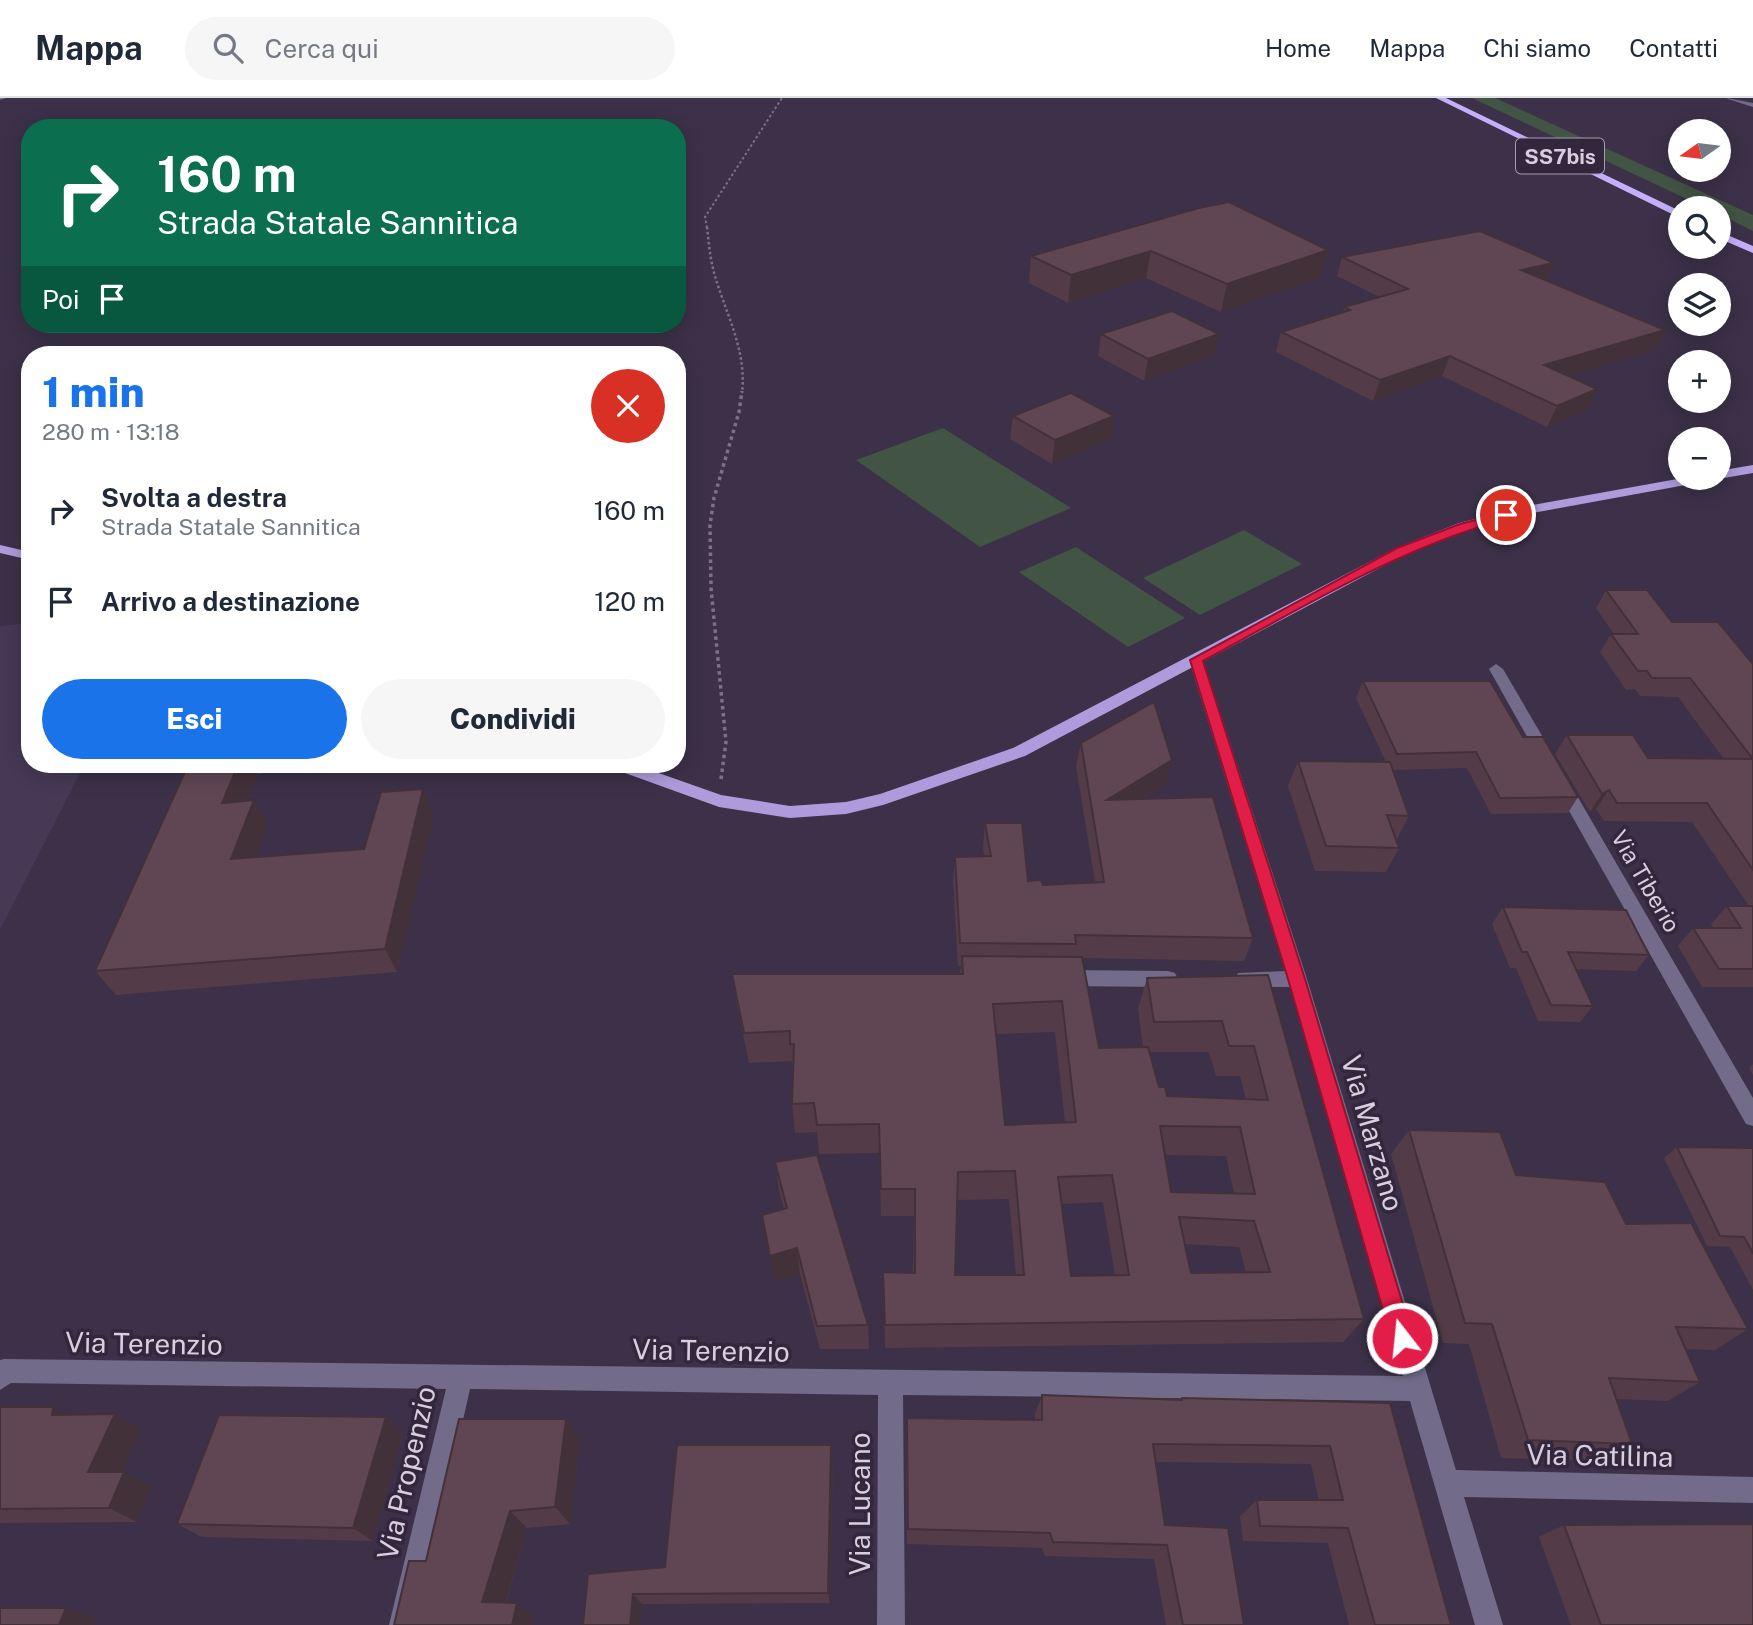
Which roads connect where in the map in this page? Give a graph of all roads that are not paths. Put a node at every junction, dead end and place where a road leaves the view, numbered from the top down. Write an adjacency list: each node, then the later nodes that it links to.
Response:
1 (1440, 98): 6 (highway, SS7bis)
2 (1460, 98): 5 (highway, SS7bis)
3 (1730, 98): 4 (street)
4 (1753, 105)
5 (1668, 197)
6 (1668, 209)
7 (1731, 227): 8 (highway)
8 (1753, 238)
9 (1731, 239): 10 (highway)
10 (1753, 250)
11 (1753, 469): 12 (main road)
12 (1731, 473)
13 (1668, 484): 16 (main road)
14 (0, 549): 15 (main road)
15 (21, 554)
16 (1196, 660): 18 (main road); 22 (street, Via Marzano)
17 (1496, 669): 23 (street, Via Tiberio)
18 (640, 773)
19 (1050, 978): 20 (street)
20 (1187, 979)
21 (1228, 979): 22 (street)
22 (1297, 979): 27 (street, Via Marzano)
23 (1753, 1116)
24 (2, 1374): 25 (street, Via Terenzio)
25 (461, 1376): 26 (street, Via Terenzio); 30 (street, Via Propenzio)
26 (890, 1382): 27 (street, Via Terenzio); 31 (street, Via Lucano)
27 (1417, 1389): 28 (street, Via Marzano)
28 (1445, 1483): 29 (street, Via Catilina); 32 (street, Via Marzano)
29 (1753, 1490)
30 (403, 1625)
31 (891, 1625)
32 (1489, 1625)

